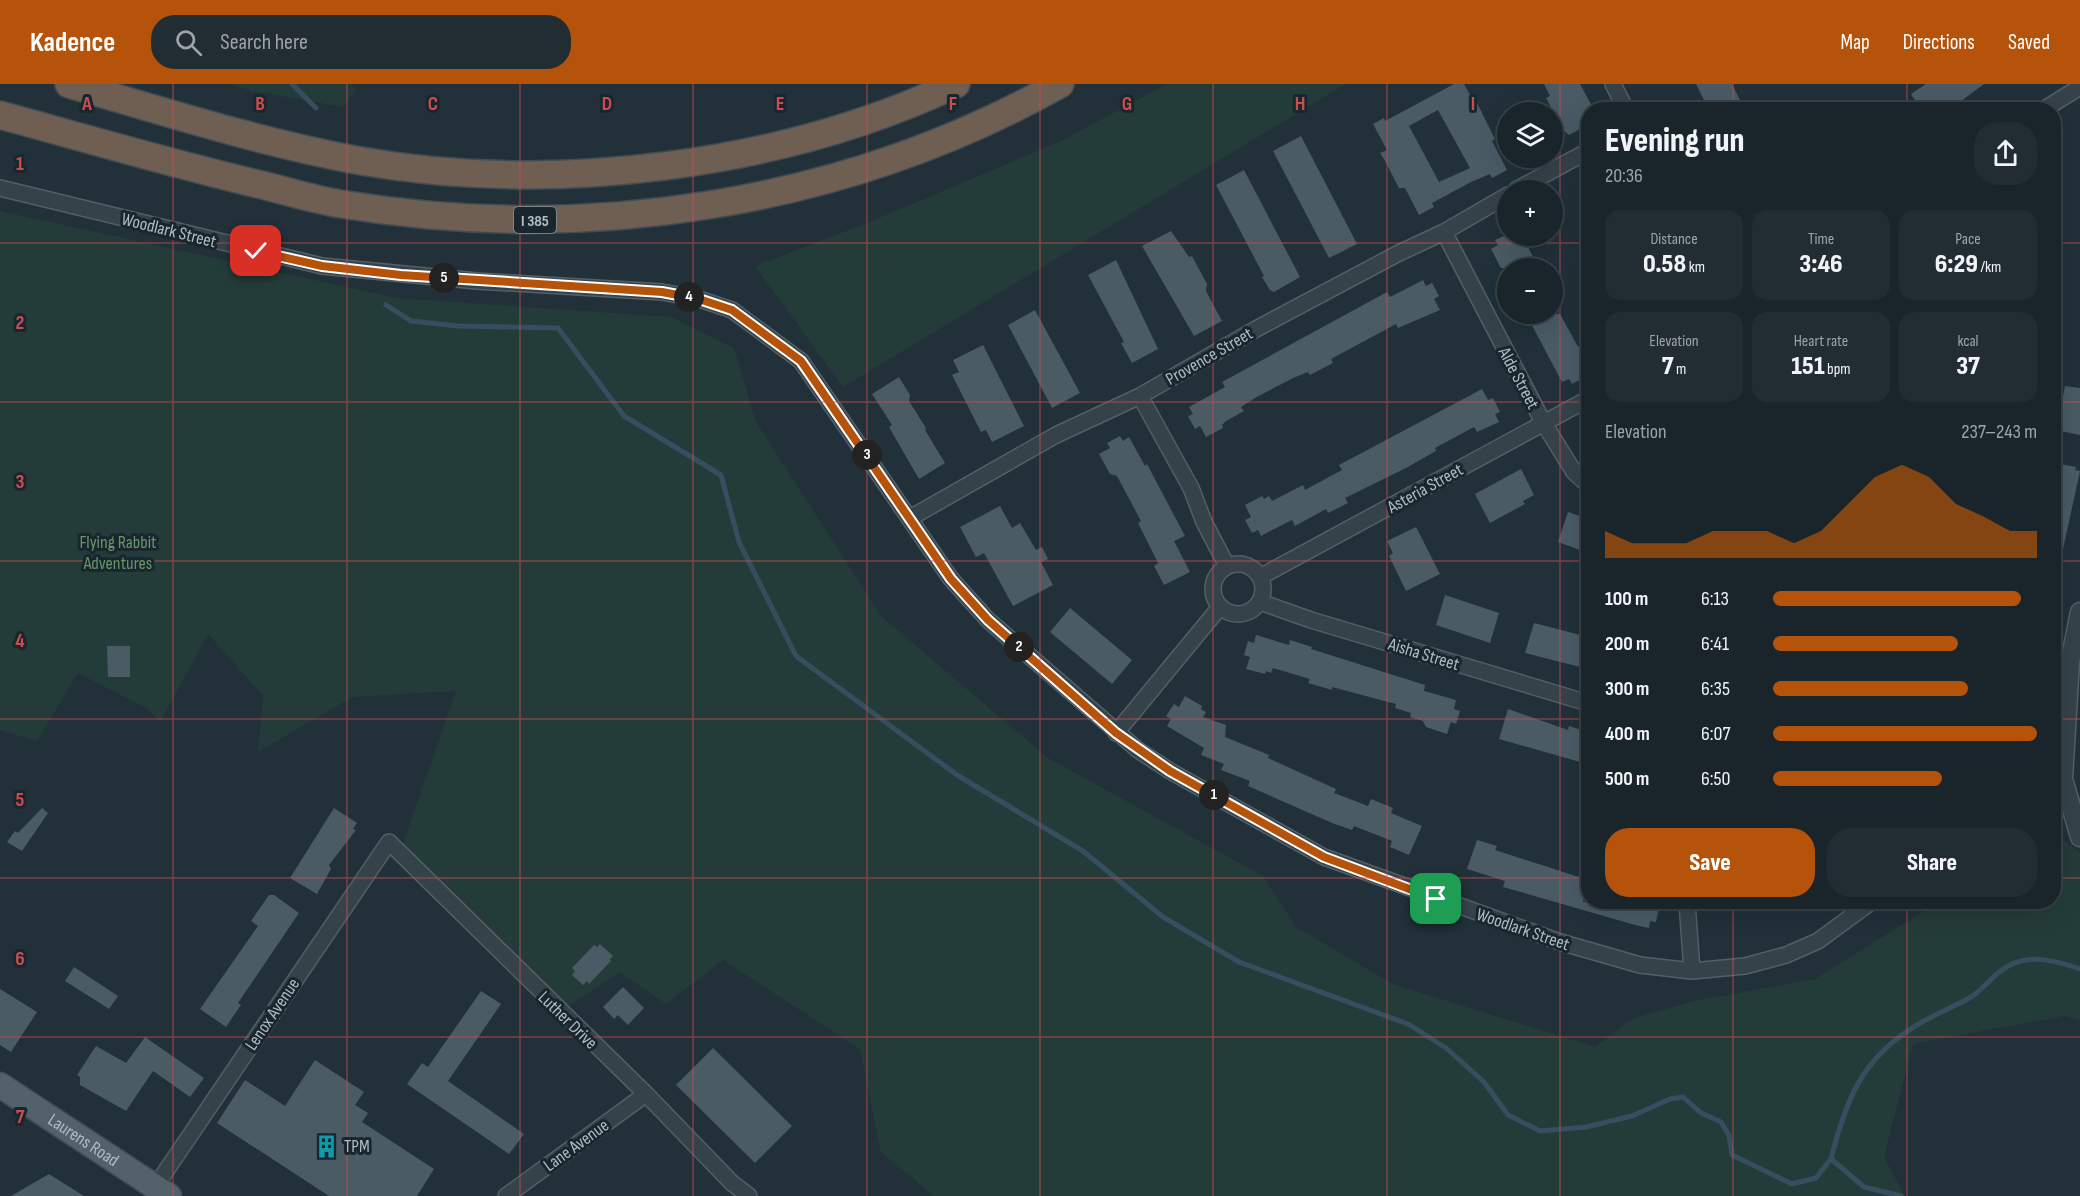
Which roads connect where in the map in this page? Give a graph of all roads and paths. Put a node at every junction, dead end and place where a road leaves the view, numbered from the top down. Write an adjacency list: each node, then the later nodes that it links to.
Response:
1 (69, 84): 2 (highway)
2 (956, 84)
3 (1060, 84): 8 (highway, I 385)
4 (1613, 84): 6 (street)
5 (2080, 87): 7 (street)
6 (1622, 102)
7 (2056, 102)
8 (0, 114)
9 (1581, 155): 10 (street)
10 (1534, 180)
11 (0, 188): 18 (street, Woodlark Street)
12 (1497, 201): 13 (street, Provence Street)
13 (1444, 232): 14 (street, Provence Street); 16 (street, Alde Street)
14 (1140, 396): 18 (street, Provence Street); 19 (street)
15 (1581, 403): 16 (street, Asteria Street)
16 (1543, 422): 17 (street, Alde Street); 20 (street, Asteria Street)
17 (1581, 478)
18 (910, 518): 25 (street, Woodlark Street)
19 (1227, 566): 20 (street); 22 (street)
20 (1260, 577): 21 (street)
21 (1260, 602): 22 (street); 24 (street, Aisha Street)
22 (1220, 607): 25 (street)
23 (2080, 612): 26 (street)
24 (1581, 701)
25 (1116, 733): 32 (street, Woodlark Street)
26 (2061, 750)
27 (2061, 788): 28 (street)
28 (2080, 837)
29 (389, 842): 34 (street, Luther Drive); 35 (street, Lenox Avenue)
30 (1688, 909): 32 (street)
31 (1861, 909): 32 (street, Woodlark Street)
32 (1692, 971)
33 (0, 1085): 35 (main road, Laurens Road)
34 (646, 1094): 36 (street, Lane Avenue); 37 (street, Luther Drive)
35 (162, 1192)
36 (507, 1196)
37 (749, 1196)

